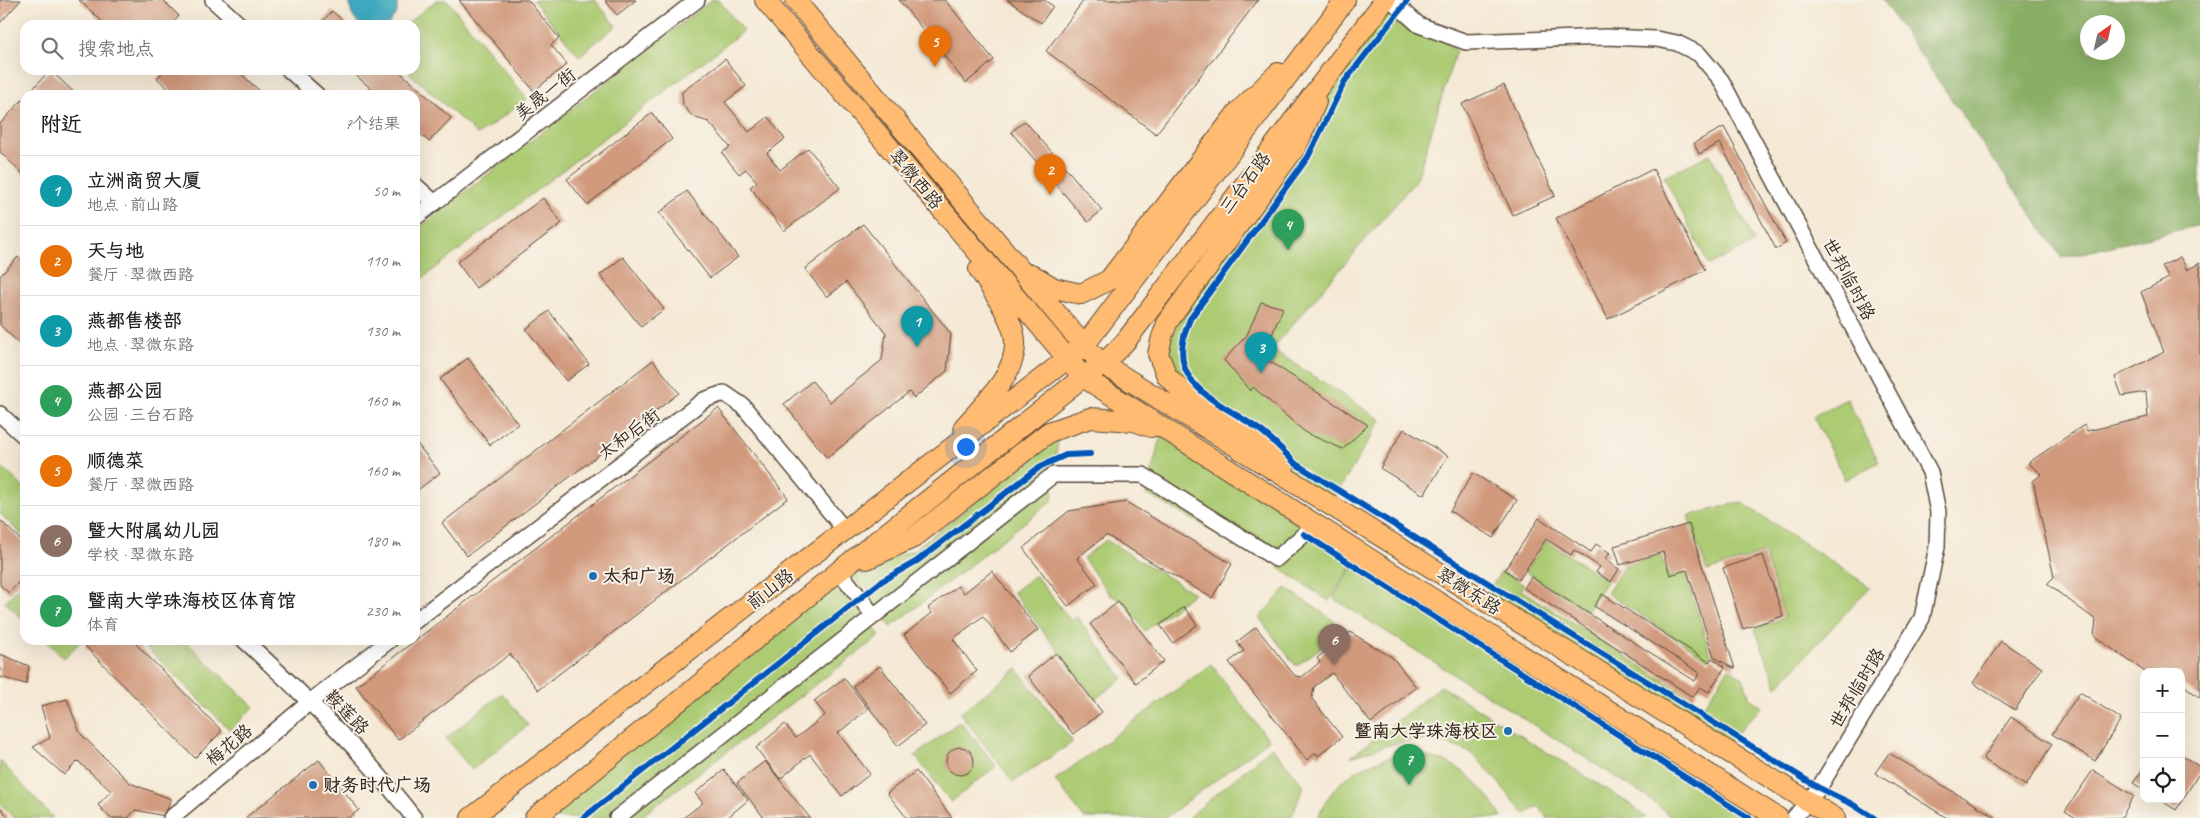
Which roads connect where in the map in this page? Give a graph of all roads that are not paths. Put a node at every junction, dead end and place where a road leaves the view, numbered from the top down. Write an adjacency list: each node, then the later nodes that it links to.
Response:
1 (213, 0): 8 (street)
2 (698, 0): 14 (street, 美晟一街)
3 (765, 0): 16 (main road, 翠微西路)
4 (795, 0): 17 (main road, 翠微西路)
5 (1345, 0): 9 (main road, 三台石路)
6 (1385, 0): 10 (main road, 三台石路)
7 (1390, 0): 35 (street, 世邦临时路)
8 (235, 20)
9 (1324, 28): 17 (main road); 18 (main road, 三台石路)
10 (1330, 71): 20 (main road, 三台石路); 26 (main road)
11 (295, 75): 12 (street)
12 (311, 90)
13 (420, 190): 14 (street)
14 (435, 203): 15 (street, 美晟一街)
15 (420, 214)
16 (947, 215): 19 (main road, 翠微西路); 25 (main road)
17 (1017, 266): 18 (main road, 翠微西路)
18 (1084, 346): 19 (main road, 三台石路); 20 (main road, 翠微西路)
19 (1068, 359): 21 (main road, 翠微西路); 25 (main road, 前山路)
20 (1103, 364): 21 (main road, 三台石路); 26 (main road, 翠微东路)
21 (1083, 378): 24 (main road, 翠微东路); 29 (main road, 前山路)
22 (0, 414): 23 (street)
23 (20, 432)
24 (1172, 434): 27 (main road, 翠微东路); 29 (main road)
25 (931, 463): 28 (main road, 前山路)
26 (1302, 488): 35 (main road, 翠微东路)
27 (1315, 525): 30 (street); 41 (main road, 翠微东路)
28 (844, 529): 31 (street, 太和后街); 38 (main road, 前山路)
29 (839, 572): 30 (street); 39 (main road, 前山路)
30 (874, 616): 40 (street)
31 (420, 617)
32 (249, 645): 34 (street, 鞍莲路)
33 (384, 645): 34 (street)
34 (311, 701): 36 (street, 梅花路); 37 (street, 鞍莲路)
35 (1809, 802): 42 (street, 世邦临时路); 43 (main road, 翠微东路)
36 (171, 818)
37 (414, 818)
38 (471, 818)
39 (535, 818)
40 (617, 818)
41 (1778, 818)
42 (1794, 818)
43 (1835, 818)

